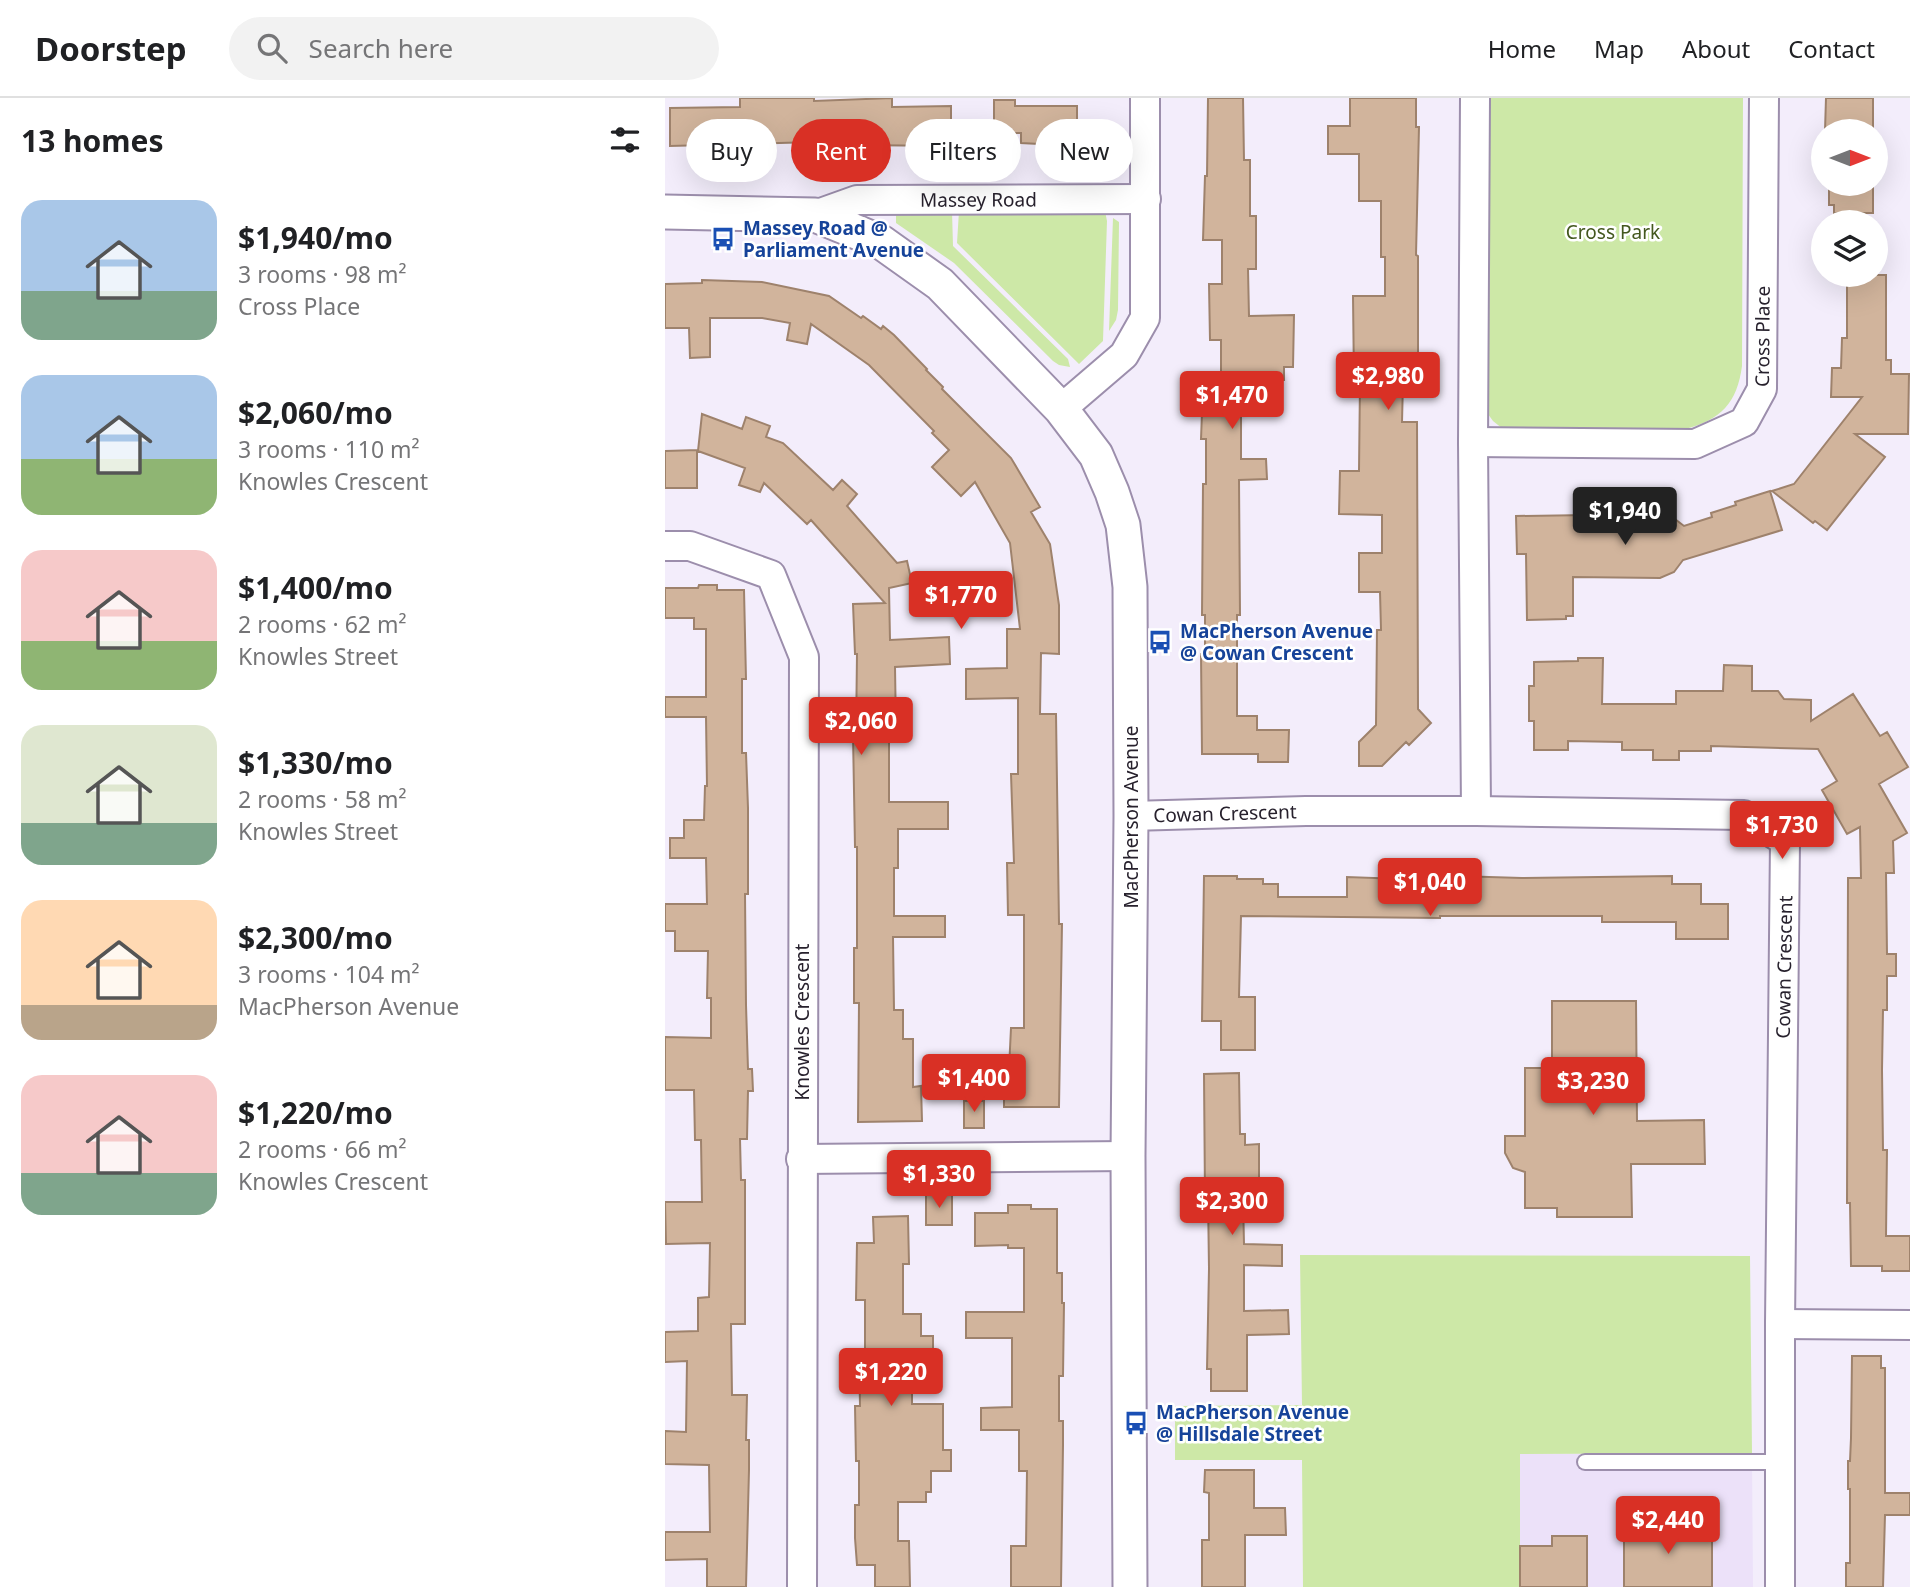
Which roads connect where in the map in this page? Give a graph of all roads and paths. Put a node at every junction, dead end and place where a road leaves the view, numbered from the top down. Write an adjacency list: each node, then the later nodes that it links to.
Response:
1 (1145, 98): 4 (street)
2 (1475, 98): 8 (street)
3 (1764, 98): 8 (street, Cross Place)
4 (1146, 199): 6 (street, Massey Road); 7 (street)
5 (666, 212): 6 (street, Massey Road)
6 (815, 215): 7 (street, Massey Road)
7 (1061, 409): 11 (street, MacPherson Avenue)
8 (1473, 442): 10 (street)
9 (665, 546): 13 (street, Knowles Crescent)
10 (1476, 811): 11 (street, Cowan Crescent); 14 (street, Cowan Crescent)
11 (1131, 816): 12 (street, MacPherson Avenue)
12 (1128, 1156): 13 (street); 19 (street, MacPherson Avenue)
13 (801, 1159): 18 (street, Knowles Crescent)
14 (1780, 1324): 15 (street); 17 (street, Cowan Crescent)
15 (1910, 1325)
16 (1585, 1462): 17 (lane)
17 (1779, 1462): 20 (street, Cowan Crescent)
18 (802, 1587)
19 (1130, 1587)
20 (1780, 1587)

